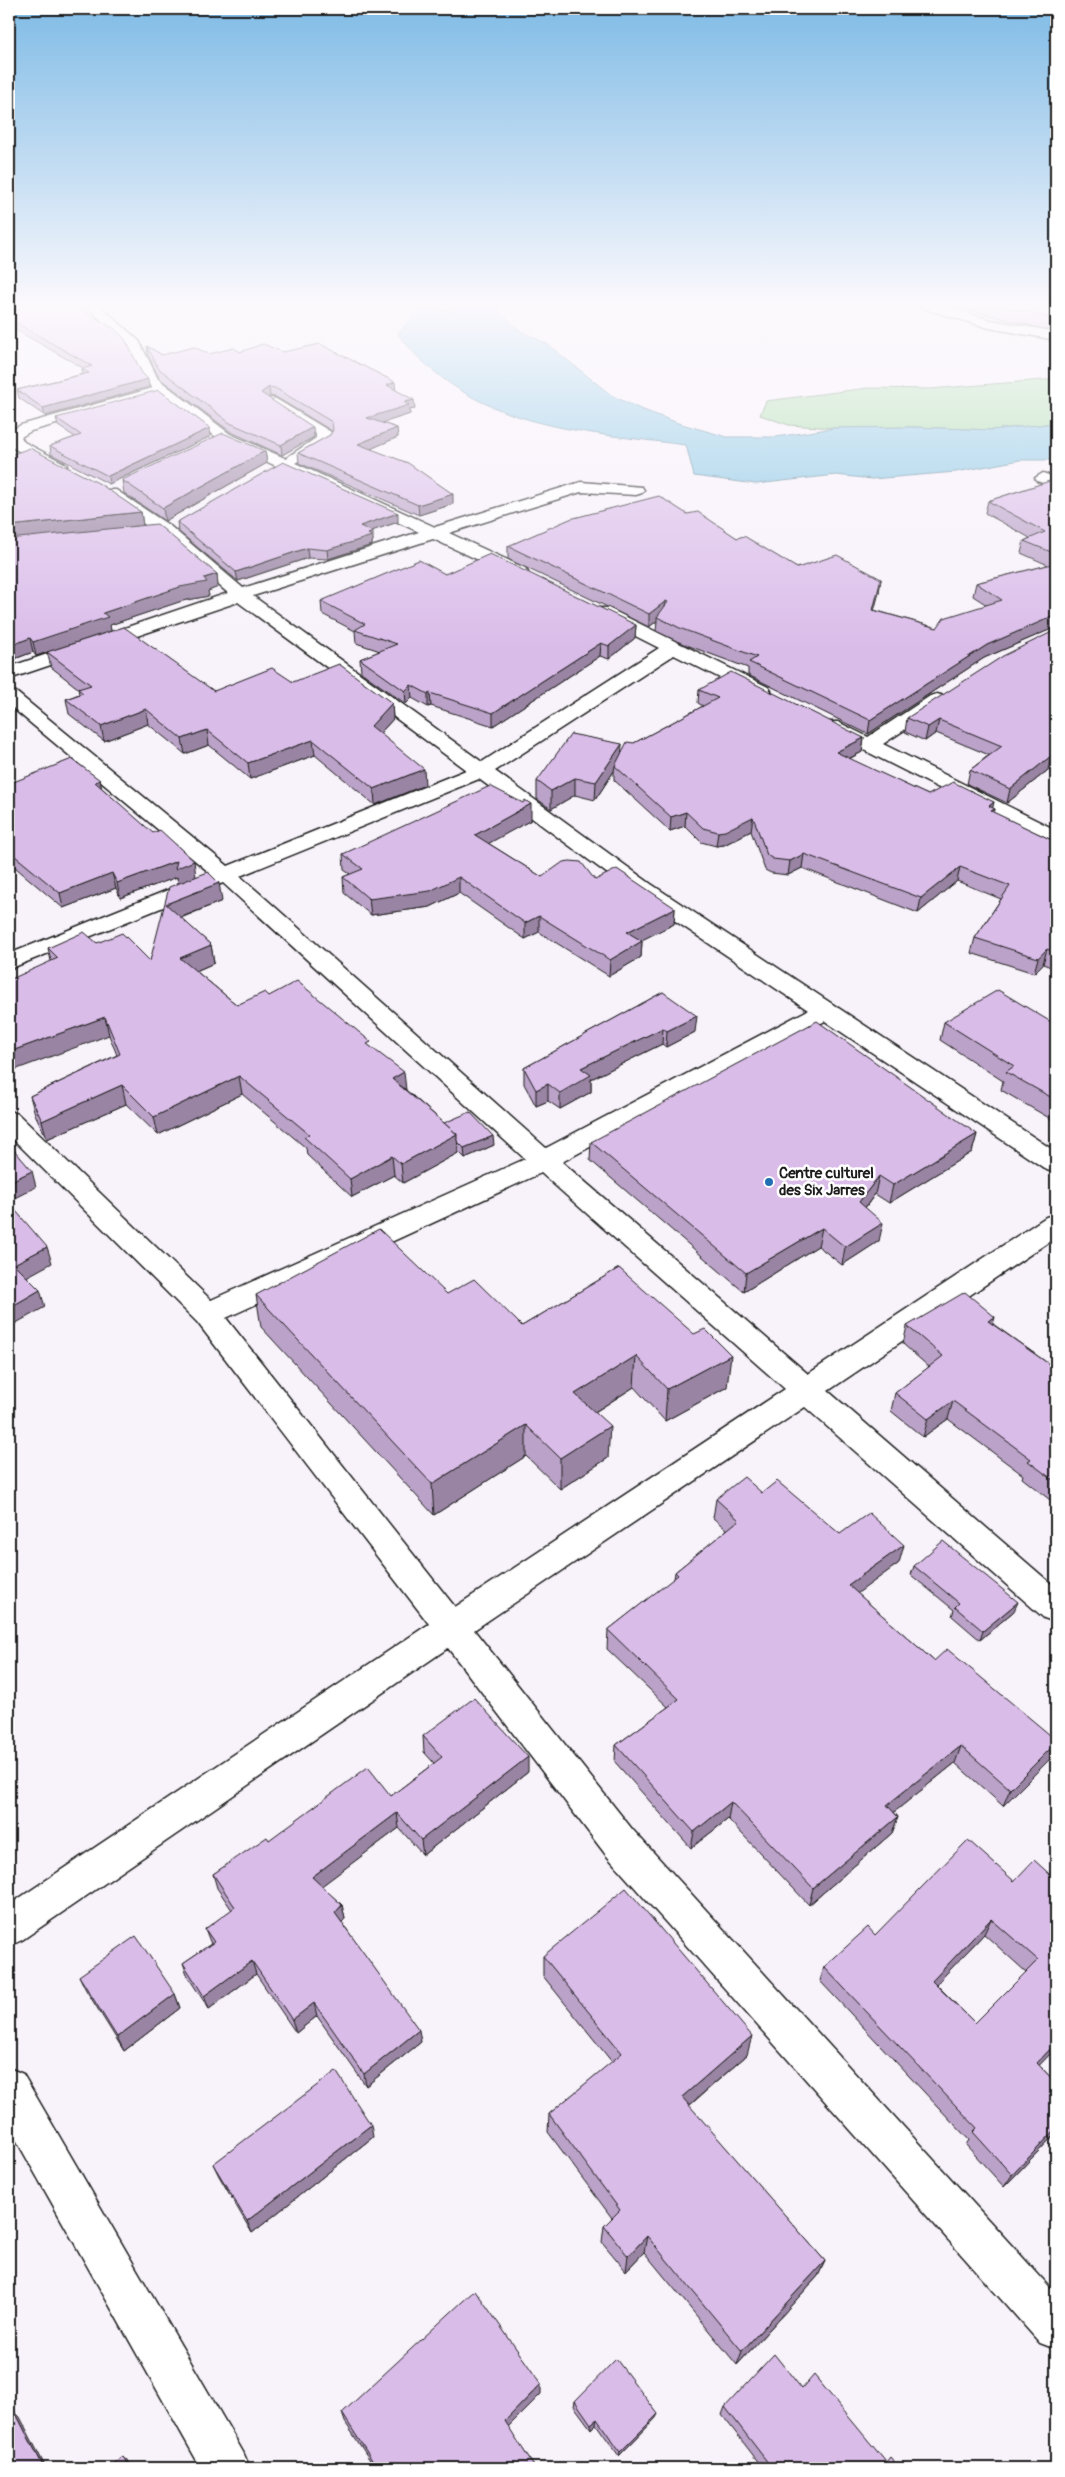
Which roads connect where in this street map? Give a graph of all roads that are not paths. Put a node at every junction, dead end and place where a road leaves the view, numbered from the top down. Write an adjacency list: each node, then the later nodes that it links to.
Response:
1 (64, 418): 4 (street)
2 (200, 418): 5 (street)
3 (299, 418): 7 (street)
4 (11, 436): 9 (street)
5 (226, 437): 6 (street); 7 (street)
6 (208, 445)
7 (286, 463): 8 (street); 13 (street)
8 (268, 473)
9 (92, 484): 10 (street); 12 (street)
10 (127, 484)
11 (636, 490): 13 (street)
12 (172, 525): 14 (street); 16 (street)
13 (437, 532): 15 (street); 16 (street)
14 (134, 533)
15 (533, 579)
16 (240, 595): 19 (street); 25 (street)
17 (586, 604): 18 (street)
18 (673, 647): 22 (street); 25 (street)
19 (9, 673)
20 (951, 691): 24 (street)
21 (9, 696): 27 (street)
22 (780, 700)
23 (815, 718): 24 (street)
24 (868, 745): 26 (street)
25 (481, 770): 27 (street); 29 (street)
26 (1056, 838)
27 (224, 873): 28 (street); 31 (street)
28 (9, 962)
29 (825, 1011): 31 (street); 32 (street)
30 (9, 1120): 34 (street)
31 (544, 1161): 34 (street); 35 (street)
32 (1056, 1164)
33 (1056, 1224): 35 (street)
34 (207, 1314): 37 (street)
35 (809, 1390): 36 (street); 37 (street)
36 (1056, 1608)
37 (452, 1626): 38 (street); 40 (street)
38 (9, 1927)
39 (9, 2088): 41 (street)
40 (1056, 2327)
41 (227, 2468)

